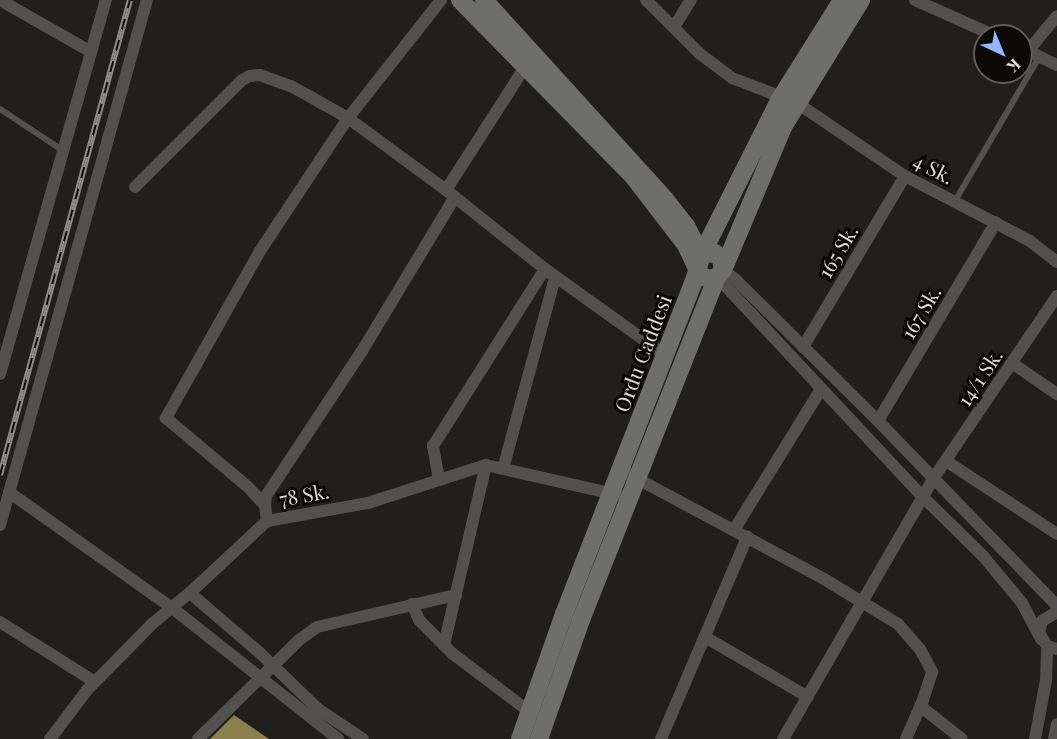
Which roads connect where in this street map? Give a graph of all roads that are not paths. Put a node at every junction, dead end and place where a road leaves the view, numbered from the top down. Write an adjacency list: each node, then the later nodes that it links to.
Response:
1 (0, 0): 16 (street)
2 (106, 0): 16 (street)
3 (147, 0): 49 (street)
4 (441, 0): 23 (street)
5 (460, 0): 19 (main road)
6 (484, 0): 31 (main road)
7 (646, 0): 14 (street, 4 Sk.)
8 (691, 0): 14 (street)
9 (842, 0): 21 (main road, Ordu Caddesi)
10 (861, 0): 21 (main road, Ordu Caddesi)
11 (915, 0): 13 (street)
12 (1057, 16): 15 (street)
13 (973, 26)
14 (674, 27): 21 (street, 4 Sk.)
15 (1033, 47)
16 (91, 52): 24 (street)
17 (1033, 54): 18 (street)
18 (1057, 65)
19 (525, 67): 27 (street); 31 (main road)
20 (1013, 84): 28 (lane)
21 (788, 101): 25 (street, 4 Sk.); 31 (main road, Ordu Caddesi); 33 (main road, Ordu Caddesi)
22 (0, 109): 24 (lane)
23 (348, 118): 26 (street); 27 (street); 52 (street)
24 (62, 150): 35 (street)
25 (905, 176): 28 (street, 4 Sk.); 36 (street, 165 Sk.)
26 (135, 187)
27 (451, 194): 32 (street); 52 (street)
28 (955, 201): 29 (street, 4 Sk.)
29 (996, 222): 30 (street, 4 Sk.); 42 (street, 167 Sk.)
30 (1057, 262)
31 (699, 264): 33 (main road); 37 (main road, Ordu Caddesi)
32 (550, 273): 37 (street); 45 (street); 48 (street)
33 (720, 273): 36 (street); 40 (street); 46 (main road, Ordu Caddesi)
34 (1057, 296): 38 (street, 14/1 Sk.)
35 (6, 336): 39 (street)
36 (803, 347): 42 (street)
37 (665, 355): 46 (main road, Ordu Caddesi)
38 (1012, 363): 41 (street); 43 (street, 14/1 Sk.)
39 (0, 374)
40 (821, 389): 51 (street); 55 (street)
41 (1057, 394)
42 (878, 421): 47 (street)
43 (946, 461): 47 (street, 14/1 Sk.); 56 (street)
44 (486, 465): 45 (street); 48 (street, 78 Sk.); 59 (street)
45 (503, 469): 50 (street)
46 (629, 473): 50 (main road, Ordu Caddesi); 55 (street)
47 (933, 479): 51 (street, 14/1 Sk.); 62 (street)
48 (439, 480): 53 (street, 78 Sk.)
49 (9, 492): 54 (street); 63 (street)
50 (620, 496): 74 (main road, Ordu Caddesi); 81 (main road, Ordu Caddesi)
51 (924, 498): 60 (street, 14/1 Sk.); 68 (street)
52 (265, 505): 53 (street)
53 (267, 521): 58 (street, 78 Sk.)
54 (0, 525)
55 (734, 530): 57 (street)
56 (1057, 534)
57 (747, 537): 60 (street); 66 (street)
58 (190, 593): 63 (street, 78 Sk.); 69 (street)
59 (456, 595): 61 (street); 67 (street)
60 (863, 603): 72 (street, 14/1 Sk.); 73 (street)
61 (412, 604): 67 (street); 69 (street)
62 (1057, 606)
63 (171, 607): 70 (street); 71 (street, 78 Sk.)
64 (1057, 612): 68 (street)
65 (0, 622): 71 (street)
66 (705, 637): 72 (street); 82 (street)
67 (444, 645): 74 (street)
68 (1048, 645): 86 (street)
69 (273, 665): 70 (street); 79 (street)
70 (259, 678): 77 (street); 78 (street)
71 (95, 682): 76 (street, 78 Sk.)
72 (808, 697): 83 (street, 14/1 Sk.)
73 (921, 706): 84 (street); 85 (street)
74 (530, 712): 80 (main road, Ordu Caddesi)
75 (1057, 724): 87 (street)
76 (50, 739)
77 (198, 739)
78 (338, 739)
79 (363, 739)
80 (520, 739)
81 (539, 739)
82 (661, 739)
83 (783, 739)
84 (906, 739)
85 (962, 739)
86 (1035, 739)
87 (1054, 739)

